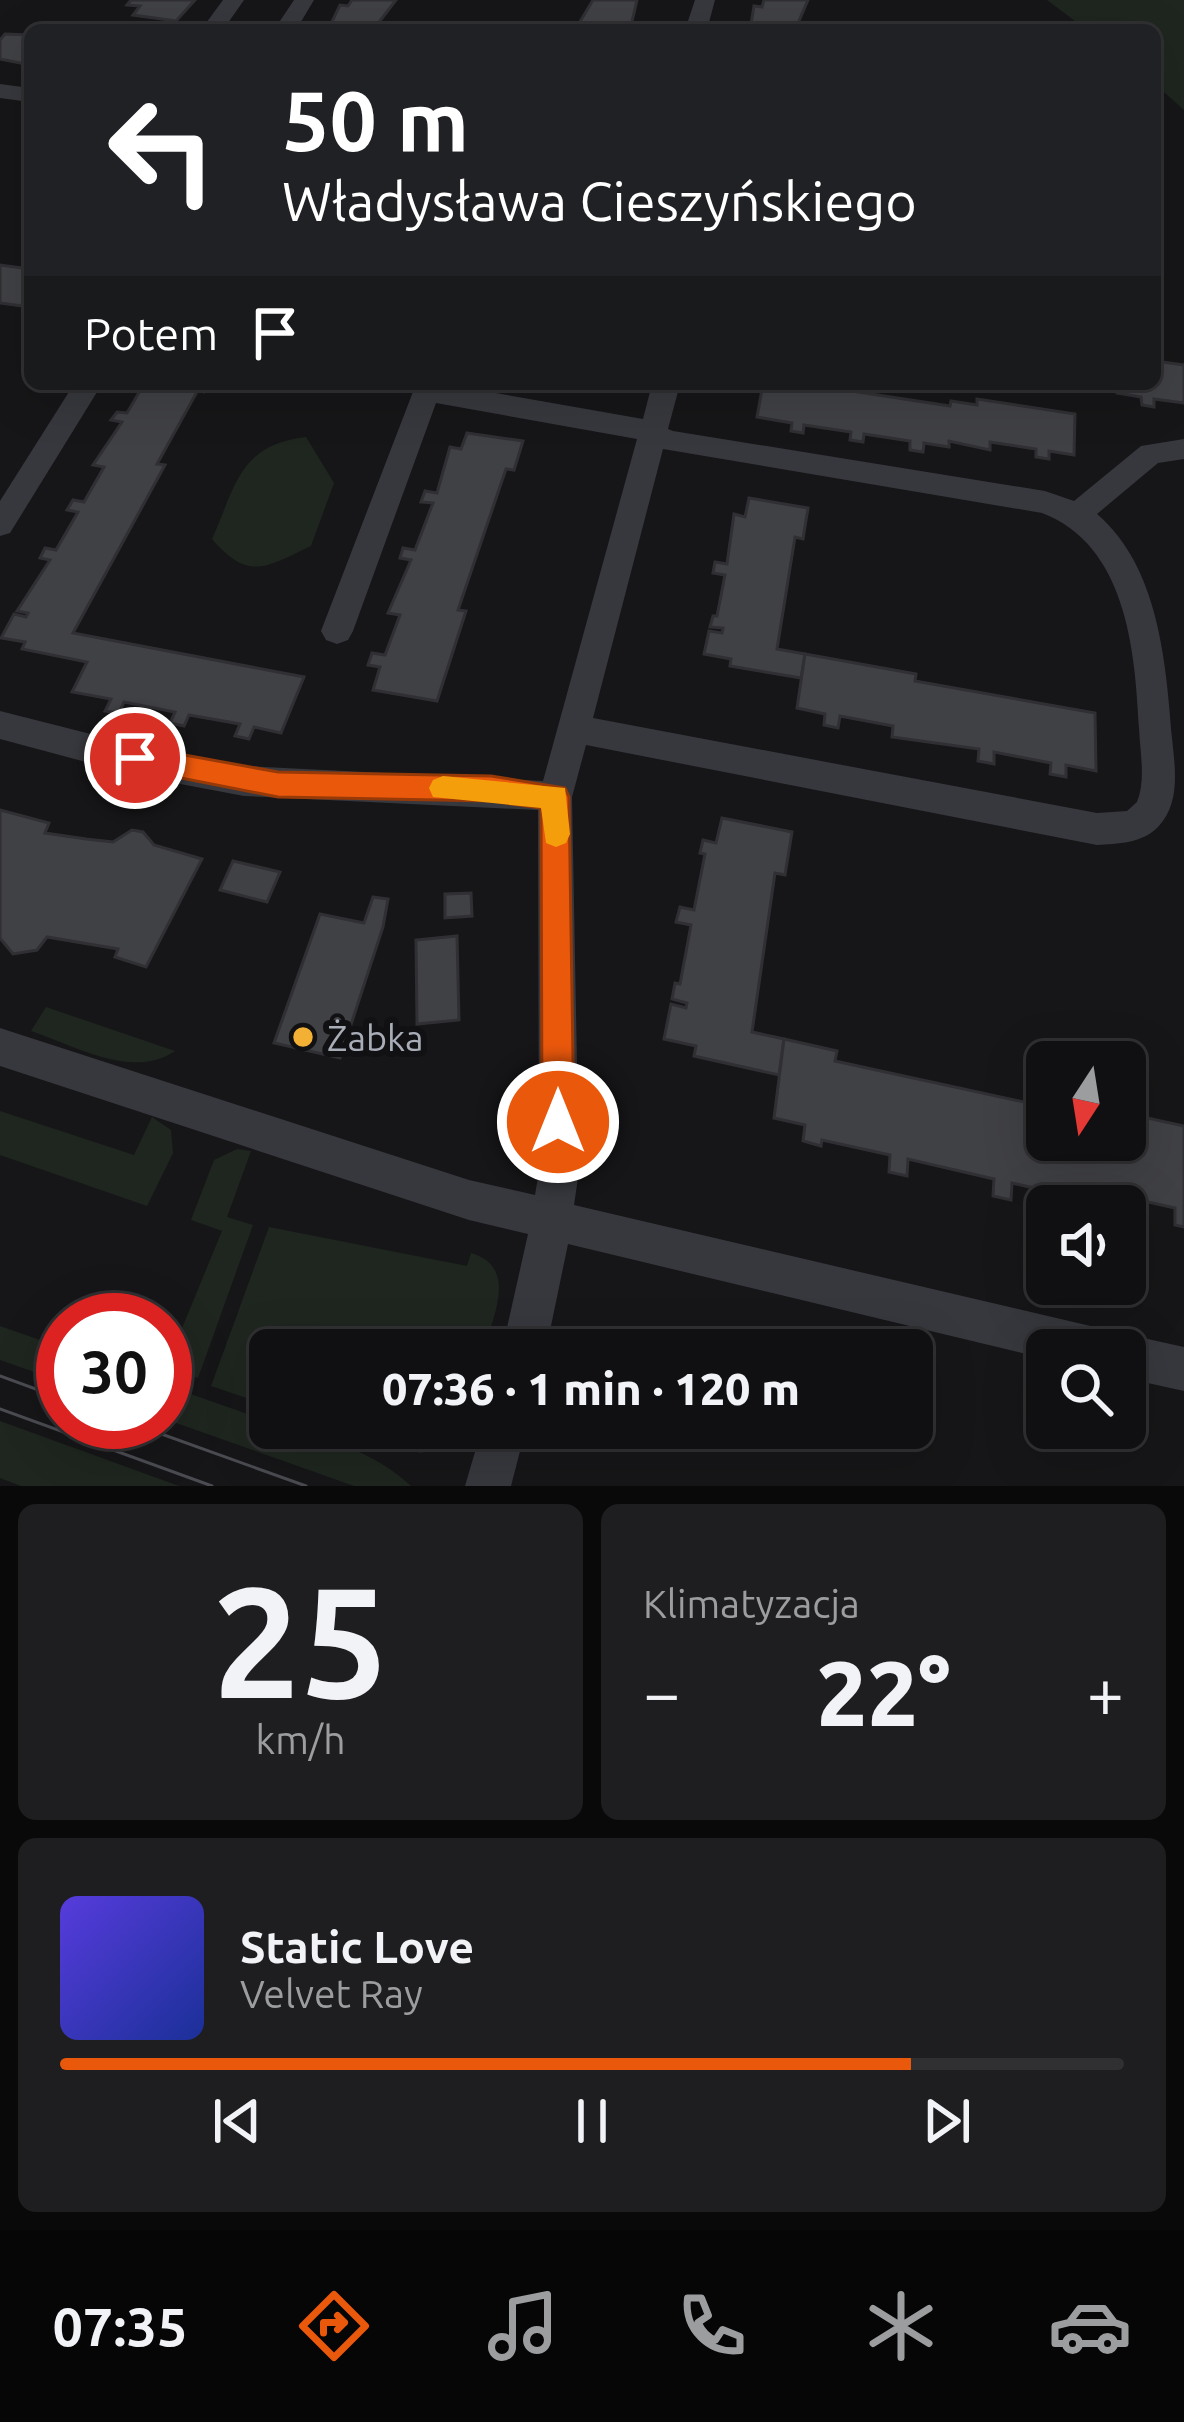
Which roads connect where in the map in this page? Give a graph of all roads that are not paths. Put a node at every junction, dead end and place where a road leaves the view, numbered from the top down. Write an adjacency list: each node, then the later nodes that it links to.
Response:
1 (84, 390): 8 (street)
2 (428, 390): 9 (street)
3 (440, 390): 5 (street)
4 (665, 390): 5 (street)
5 (655, 435): 7 (street); 11 (street)
6 (1184, 448): 7 (street)
7 (1078, 514): 12 (street)
8 (0, 525)
9 (337, 631)
10 (0, 725): 13 (street)
11 (576, 729): 12 (street); 13 (street)
12 (1172, 793)
13 (555, 797): 15 (street)
14 (0, 1047): 15 (street)
15 (552, 1223): 16 (street); 17 (street)
16 (529, 1329)
17 (1026, 1332)
18 (1146, 1361): 19 (street)
19 (1184, 1369)
20 (498, 1449): 21 (street)
21 (488, 1486)

